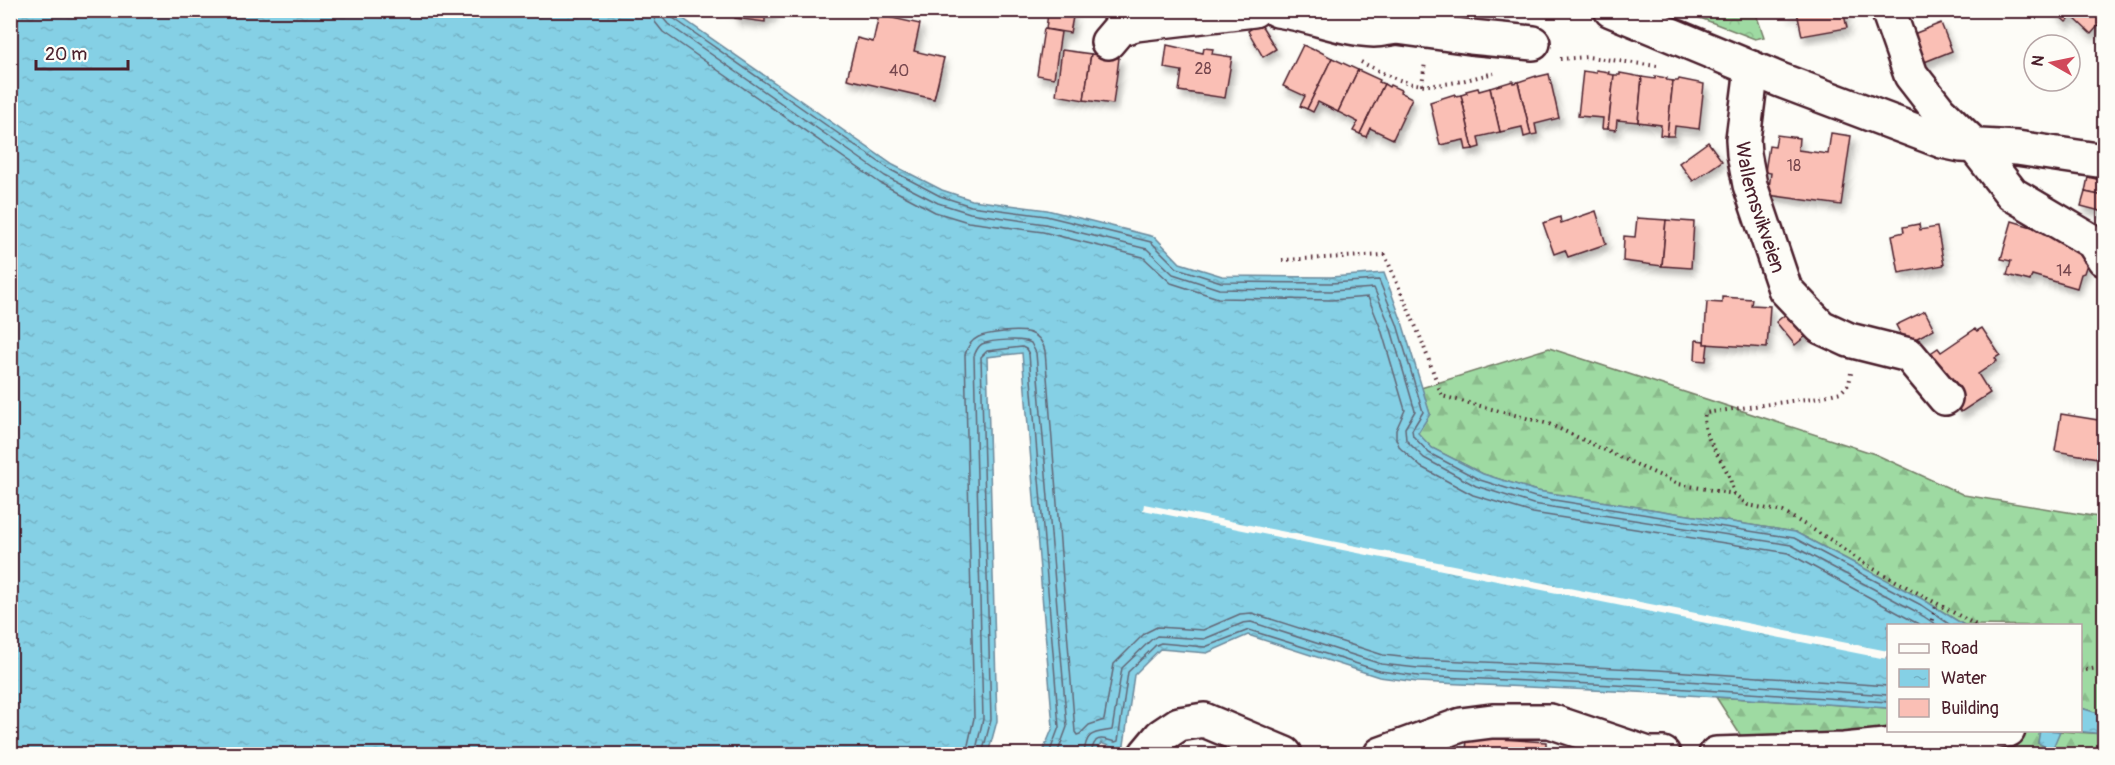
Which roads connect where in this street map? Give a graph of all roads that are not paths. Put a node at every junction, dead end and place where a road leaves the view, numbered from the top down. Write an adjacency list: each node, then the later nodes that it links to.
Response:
1 (1254, 10): 6 (street)
2 (1277, 10): 5 (street)
3 (1611, 10): 8 (street)
4 (1888, 10): 9 (street)
5 (1400, 19): 7 (street)
6 (1107, 42)
7 (1533, 43)
8 (1752, 68): 9 (street); 12 (street, Wallemsvikveien)
9 (1975, 146): 10 (street); 11 (street)
10 (2104, 161)
11 (2104, 259)
12 (1945, 398)
13 (1999, 732): 18 (street)
14 (1146, 754): 15 (street)
15 (1286, 754)
16 (1381, 754): 17 (street)
17 (1664, 754)
18 (1716, 754)

